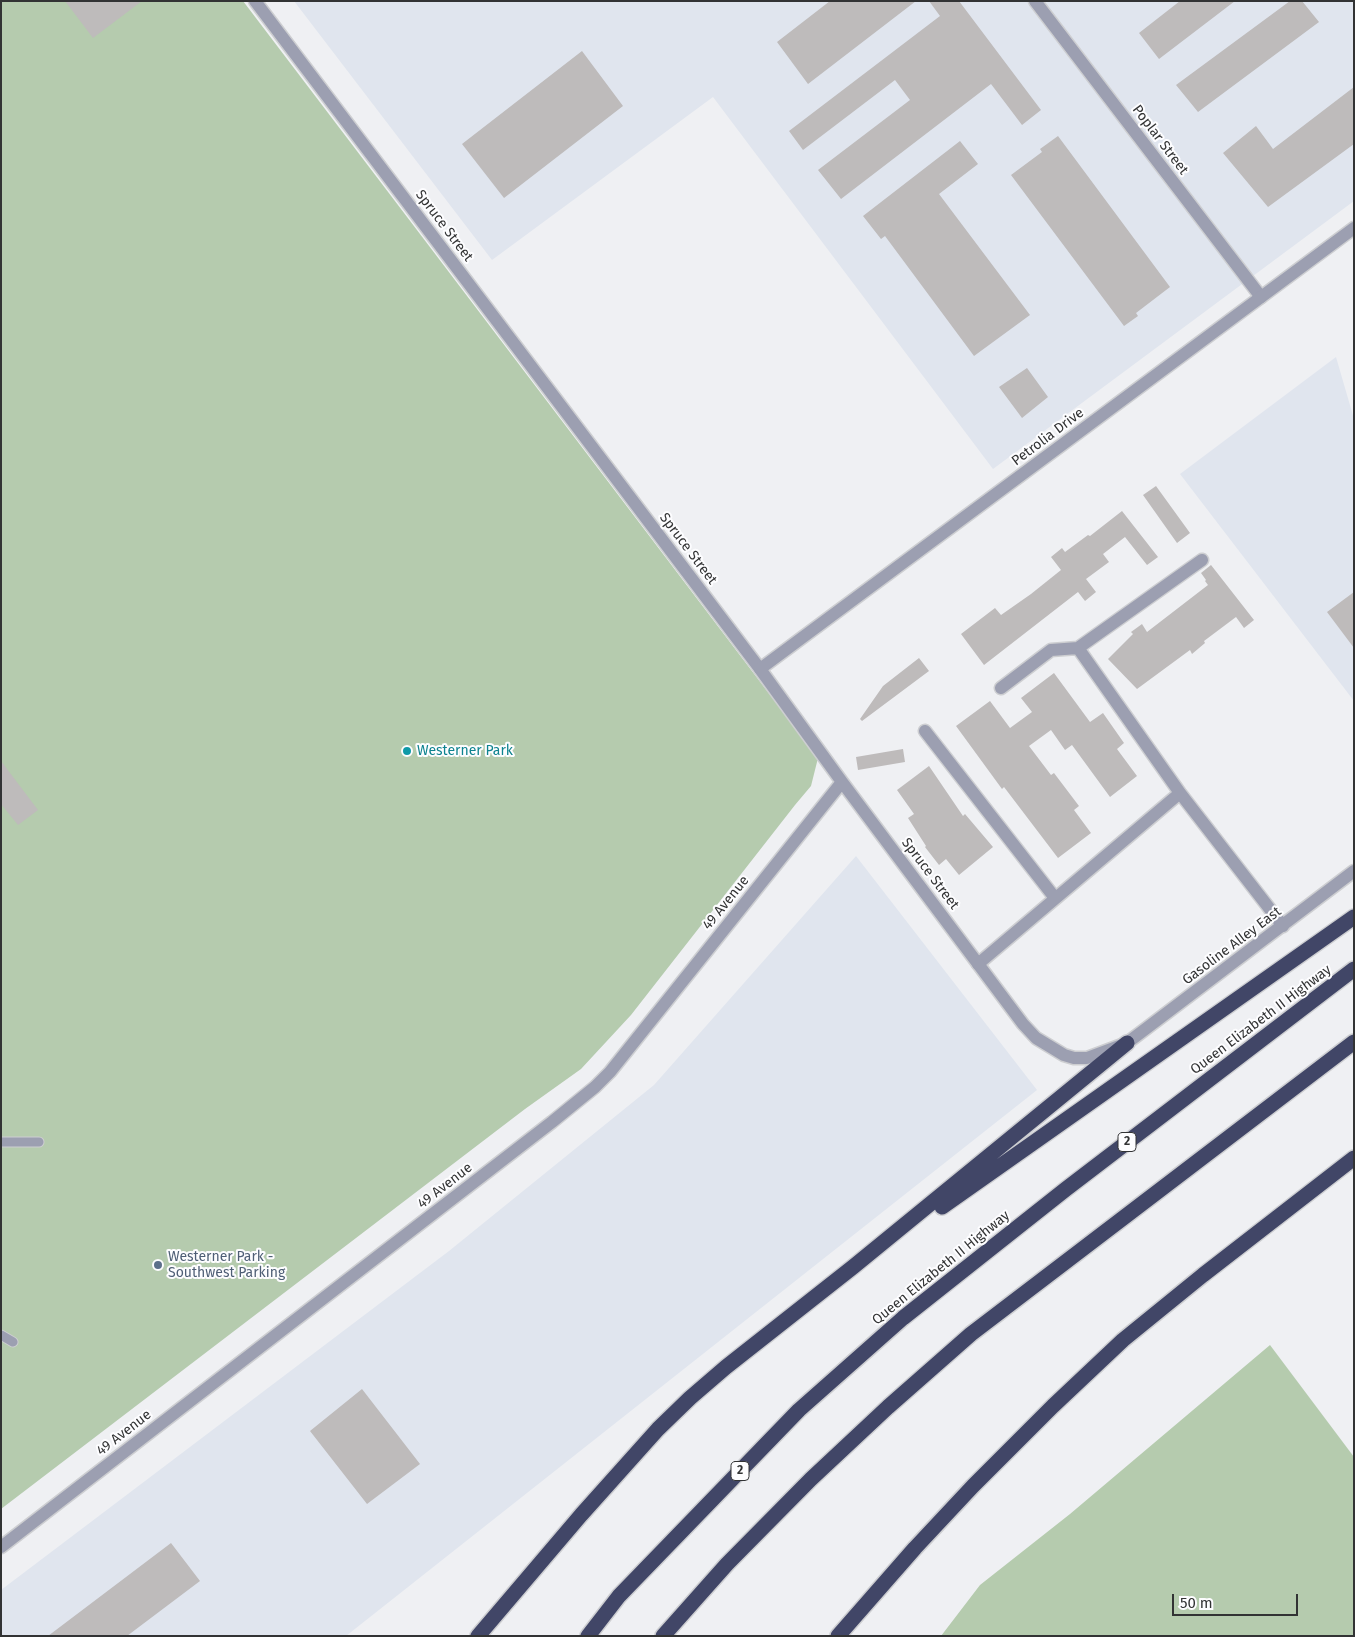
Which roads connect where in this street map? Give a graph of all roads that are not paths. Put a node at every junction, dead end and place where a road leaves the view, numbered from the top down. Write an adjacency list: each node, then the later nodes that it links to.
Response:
1 (255, 1): 7 (street, Spruce Street)
2 (1035, 1): 4 (street, Poplar Street)
3 (1354, 228): 4 (street, Petrolia Drive)
4 (1261, 297): 7 (street, Petrolia Drive)
5 (1202, 560): 6 (street)
6 (1078, 648): 8 (street); 11 (street)
7 (760, 670): 10 (street, Spruce Street)
8 (1001, 688)
9 (924, 731): 13 (street)
10 (842, 782): 16 (street, Spruce Street); 26 (street, 49 Avenue)
11 (1180, 793): 13 (street); 15 (street)
12 (1354, 871): 15 (street, Gasoline Alley East)
13 (1055, 898): 16 (street)
14 (1354, 917): 23 (highway)
15 (1283, 926): 19 (street, Gasoline Alley East)
16 (978, 964): 19 (street, Spruce Street)
17 (1354, 969): 28 (highway, Queen Elizabeth II Highway / 2)
18 (1354, 1042): 29 (highway)
19 (1127, 1043): 23 (highway)
20 (1, 1142): 21 (lane)
21 (39, 1142)
22 (1354, 1158): 30 (highway)
23 (853, 1267): 27 (highway)
24 (1, 1335): 25 (lane)
25 (13, 1342)
26 (1, 1547)
27 (478, 1636)
28 (588, 1636)
29 (663, 1636)
30 (838, 1636)

